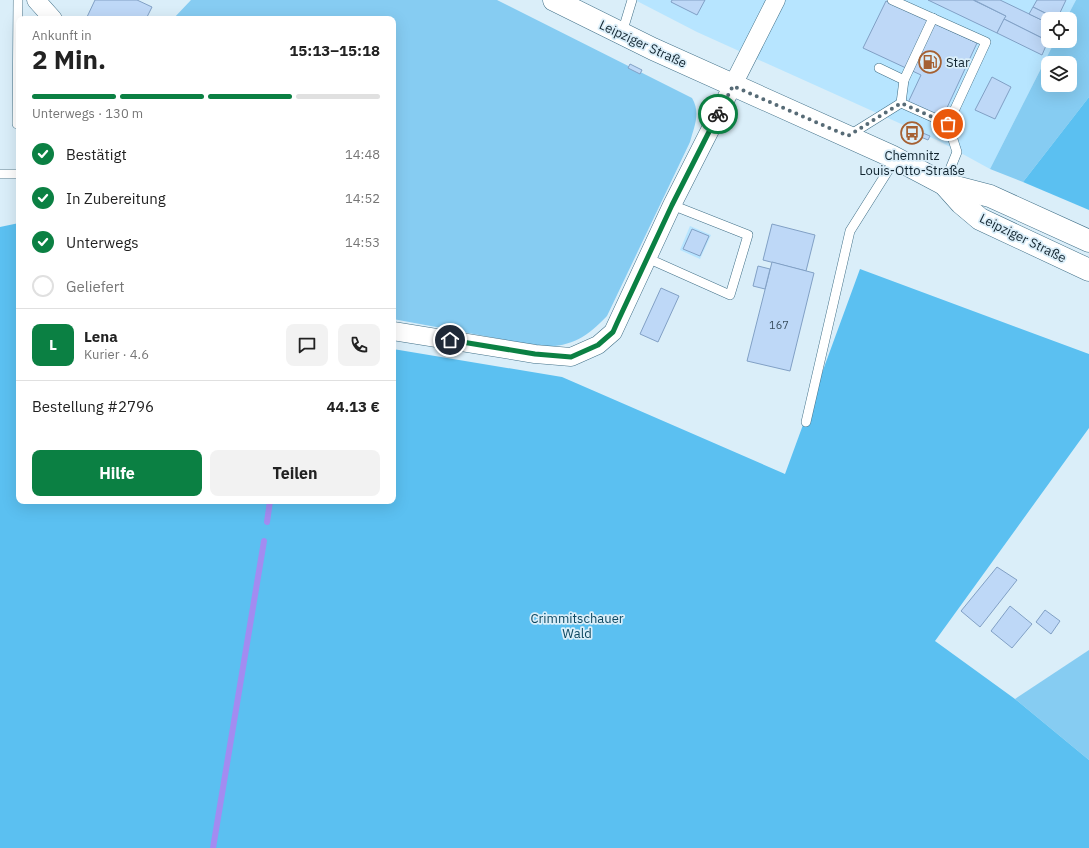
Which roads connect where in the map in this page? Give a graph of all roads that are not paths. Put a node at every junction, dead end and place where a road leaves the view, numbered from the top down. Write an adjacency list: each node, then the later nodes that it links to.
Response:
1 (18, 0): 7 (lane)
2 (36, 0): 8 (street)
3 (554, 0): 10 (main road, Leipziger Straße)
4 (632, 0): 10 (lane)
5 (776, 0): 13 (street)
6 (892, 0): 9 (lane)
7 (18, 16)
8 (50, 16)
9 (933, 18): 12 (lane); 15 (lane)
10 (621, 34): 13 (main road, Leipziger Straße)
11 (879, 68): 12 (lane)
12 (904, 80): 14 (lane)
13 (733, 86): 16 (main road, Leipziger Straße); 21 (street)
14 (901, 103): 15 (lane); 16 (lane)
15 (948, 124): 20 (lane)
16 (848, 136): 17 (main road, Leipziger Straße)
17 (896, 158): 20 (main road, Leipziger Straße); 26 (lane)
18 (0, 174): 19 (lane)
19 (16, 174)
20 (944, 184): 22 (main road, Leipziger Straße); 24 (main road, Leipziger Straße)
21 (672, 205): 23 (street); 23 (lane)
22 (1089, 241)
23 (647, 258): 25 (street)
24 (1089, 270)
25 (396, 331)
26 (806, 422)

